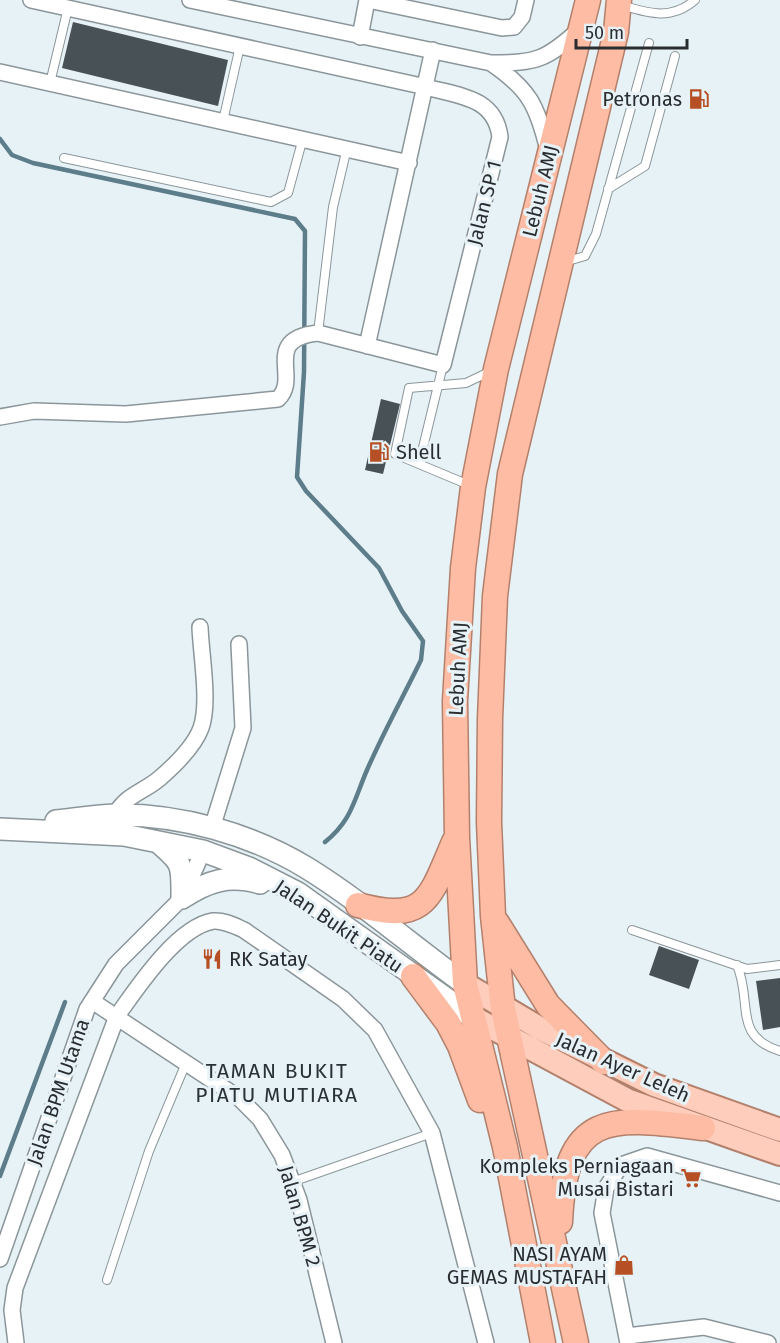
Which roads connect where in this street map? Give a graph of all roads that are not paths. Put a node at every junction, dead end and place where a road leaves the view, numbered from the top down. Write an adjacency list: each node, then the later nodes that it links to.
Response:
1 (31, 0): 8 (street, Jalan SP 1)
2 (190, 0): 10 (street)
3 (368, 0): 4 (street); 10 (street)
4 (526, 0)
5 (588, 0): 9 (highway, Lebuh AMJ)
6 (695, 0): 7 (lane)
7 (618, 2): 26 (highway, Lebuh AMJ)
8 (68, 8): 12 (street, Jalan SP 1); 17 (lane)
9 (581, 29): 15 (street); 22 (highway, Lebuh AMJ)
10 (360, 37): 13 (street)
11 (649, 43): 25 (lane)
12 (240, 46): 18 (street, Jalan SP 1); 19 (lane)
13 (433, 50): 15 (street); 18 (street)
14 (675, 56): 25 (lane)
15 (491, 63): 22 (street)
16 (0, 72): 17 (street)
17 (50, 83): 19 (street)
18 (426, 87): 24 (street); 29 (street, Jalan SP 1)
19 (223, 121): 20 (street)
20 (303, 138): 21 (street); 23 (lane)
21 (347, 148): 24 (street); 27 (lane)
22 (549, 156): 30 (highway, Lebuh AMJ)
23 (64, 158)
24 (409, 163): 28 (street)
25 (608, 189): 26 (lane)
26 (560, 263): 48 (highway, Lebuh AMJ)
27 (308, 335): 28 (street); 32 (street)
28 (367, 346): 29 (street)
29 (443, 365): 31 (lane)
30 (496, 369): 31 (lane); 34 (highway, Lebuh AMJ)
31 (438, 386): 33 (lane); 33 (lane)
32 (0, 417)
33 (419, 464): 34 (lane)
34 (473, 487): 41 (highway, Lebuh AMJ)
35 (200, 627): 37 (street)
36 (239, 644): 39 (street)
37 (115, 815): 38 (main road, Jalan Bukit Piatu); 40 (main road, Jalan Bukit Piatu)
38 (153, 818): 39 (main road, Jalan Bukit Piatu); 43 (main road)
39 (212, 828): 44 (main road, Jalan Bukit Piatu)
40 (10, 829): 42 (main road, Jalan Bukit Piatu)
41 (456, 837): 47 (highway); 53 (highway, Lebuh AMJ)
42 (158, 842): 43 (main road, Jalan Bukit Piatu); 46 (main road)
43 (203, 851): 44 (main road); 45 (main road, Jalan Bukit Piatu); 46 (street, Jalan BPM Utama)
44 (274, 851): 47 (main road, Jalan Bukit Piatu)
45 (298, 893): 46 (main road); 52 (main road, Jalan Bukit Piatu)
46 (182, 898): 54 (street, Jalan BPM Utama)
47 (358, 905): 53 (main road, Jalan Bukit Piatu)
48 (493, 916): 55 (highway, Lebuh AMJ); 60 (highway)
49 (632, 930): 50 (lane)
50 (737, 965): 51 (lane); 59 (lane)
51 (780, 965)
52 (413, 976): 57 (main road, Jalan Bukit Piatu); 65 (highway)
53 (465, 984): 55 (main road, Jalan Ayer Leleh); 57 (highway, Lebuh AMJ)
54 (92, 1001): 56 (street, Jalan BPM 2); 70 (street, Jalan BPM Utama)
55 (503, 1009): 58 (highway, Lebuh AMJ); 60 (main road, Jalan Ayer Leleh)
56 (117, 1016): 61 (street, Jalan BPM 2); 64 (street); 73 (street)
57 (472, 1017): 58 (main road, Jalan Ayer Leleh); 65 (highway, Lebuh AMJ)
58 (511, 1040): 62 (main road, Jalan Ayer Leleh); 69 (highway, Lebuh AMJ)
59 (780, 1051)
60 (604, 1062): 63 (main road, Jalan Ayer Leleh)
61 (186, 1063): 67 (street, Jalan BPM 2); 71 (lane)
62 (703, 1128): 66 (main road, Jalan Ayer Leleh); 69 (highway)
63 (780, 1130)
64 (432, 1132): 67 (lane); 75 (street)
65 (505, 1147): 76 (highway, Lebuh AMJ)
66 (780, 1154)
67 (292, 1182): 74 (street, Jalan BPM 2)
68 (780, 1193): 72 (street)
69 (558, 1251): 77 (highway, Lebuh AMJ)
70 (0, 1259)
71 (107, 1280)
72 (627, 1339): 78 (street)
73 (16, 1343)
74 (334, 1343)
75 (486, 1343)
76 (543, 1343)
77 (576, 1343)
78 (768, 1343)

